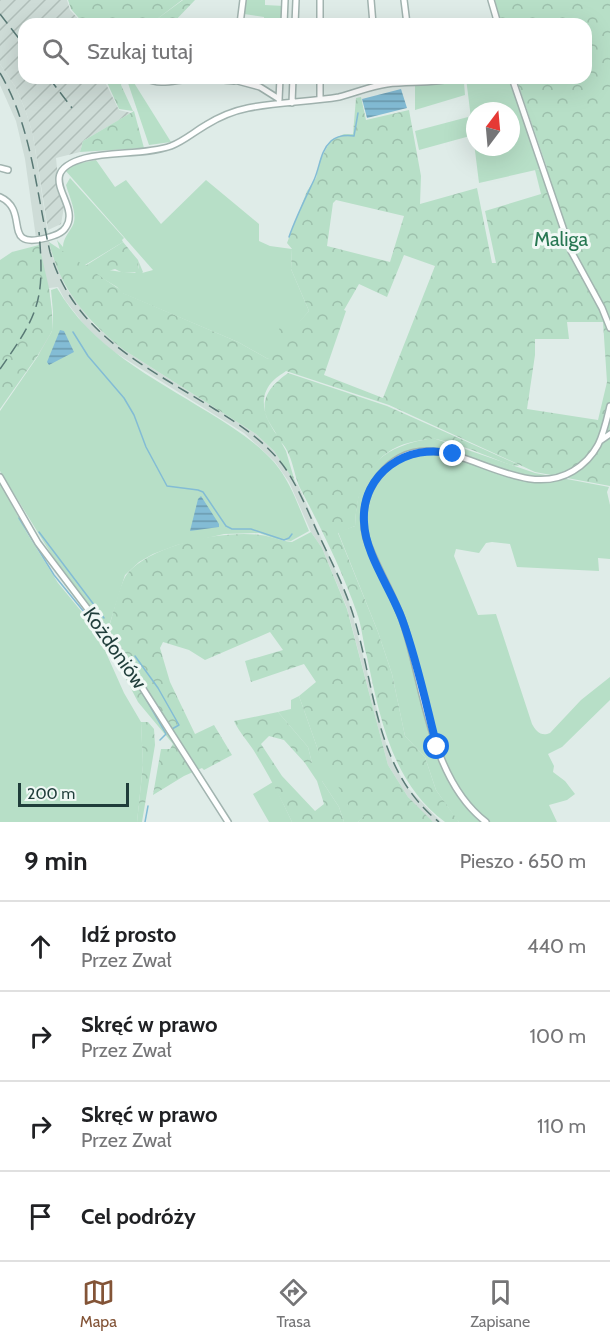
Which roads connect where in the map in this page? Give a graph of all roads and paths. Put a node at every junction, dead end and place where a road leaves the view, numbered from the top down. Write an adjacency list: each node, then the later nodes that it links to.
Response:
1 (243, 0): 8 (street)
2 (285, 0): 9 (street)
3 (296, 0): 10 (street)
4 (320, 0): 11 (street)
5 (371, 0): 12 (street)
6 (404, 0): 13 (street)
7 (491, 0): 14 (street)
8 (241, 18)
9 (284, 18)
10 (295, 18)
11 (320, 18)
12 (372, 18)
13 (406, 18)
14 (496, 18)
15 (250, 84): 23 (street)
16 (280, 84): 23 (street)
17 (293, 84): 24 (street)
18 (320, 84): 22 (street)
19 (384, 84): 21 (street)
20 (514, 84): 28 (street)
21 (377, 86): 22 (street)
22 (320, 99): 24 (street)
23 (279, 102): 24 (street); 27 (street)
24 (292, 103)
25 (0, 168): 26 (street)
26 (8, 170)
27 (0, 197)
28 (610, 328)
29 (610, 406): 30 (street)
30 (608, 425): 32 (street)
31 (610, 434): 32 (street)
32 (598, 444): 35 (street)
33 (0, 477): 34 (street, Kożdoniów)
34 (228, 822)
35 (486, 822)

